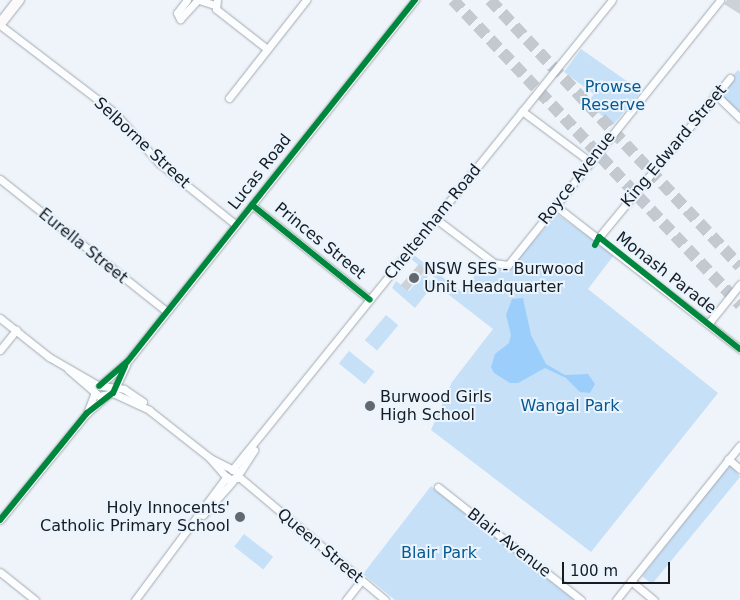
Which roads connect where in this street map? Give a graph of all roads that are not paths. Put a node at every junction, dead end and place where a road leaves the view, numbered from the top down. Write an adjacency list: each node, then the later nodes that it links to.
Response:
1 (19, 0): 9 (main road)
2 (187, 0): 3 (street)
3 (199, 0): 8 (street)
4 (306, 0): 10 (street)
5 (415, 0): 18 (street, Lucas Road)
6 (612, 0): 14 (street, Cheltenham Road)
7 (720, 0): 16 (street, Royce Avenue)
8 (216, 2): 10 (street)
9 (0, 25): 21 (street, Selborne Street)
10 (267, 49): 13 (street)
11 (730, 78): 12 (street, King Edward Street)
12 (715, 94): 15 (street); 22 (street, King Edward Street)
13 (229, 98)
14 (522, 111): 16 (street); 20 (street, Cheltenham Road)
15 (740, 118)
16 (589, 161): 19 (street, Royce Avenue)
17 (0, 179): 25 (street, Eurella Street)
18 (252, 205): 21 (street, Lucas Road); 24 (street, Princes Street)
19 (557, 207): 20 (street, Royce Avenue); 22 (street, Monash Parade)
20 (436, 219): 24 (street, Cheltenham Road)
21 (236, 225): 25 (street, Lucas Road)
22 (599, 237): 27 (street, Monash Parade)
23 (740, 284): 27 (street)
24 (370, 300): 38 (street, Cheltenham Road)
25 (167, 312): 31 (street, Lucas Road)
26 (0, 318): 28 (street, Queen Street)
27 (708, 324): 29 (street, Monash Parade)
28 (16, 330): 30 (street); 32 (street, Queen Street)
29 (740, 349)
30 (0, 350)
31 (127, 362): 32 (street, Lucas Road); 33 (street, Lucas Road)
32 (97, 389): 33 (street, Queen Street); 34 (street, Lucas Road)
33 (112, 391): 34 (street, Lucas Road); 38 (street, Queen Street)
34 (87, 413): 40 (street, Lucas Road)
35 (740, 445): 36 (street)
36 (728, 460): 37 (street); 43 (street)
37 (740, 469)
38 (233, 476): 42 (street, Queen Street); 45 (street, Cheltenham Road)
39 (438, 487): 48 (street, Blair Avenue)
40 (0, 520)
41 (0, 572): 44 (street)
42 (361, 581): 46 (street); 47 (street, Queen Street)
43 (631, 581): 49 (street); 50 (street)
44 (35, 600)
45 (135, 600)
46 (346, 600)
47 (385, 600)
48 (581, 600)
49 (616, 600)
50 (654, 600)

